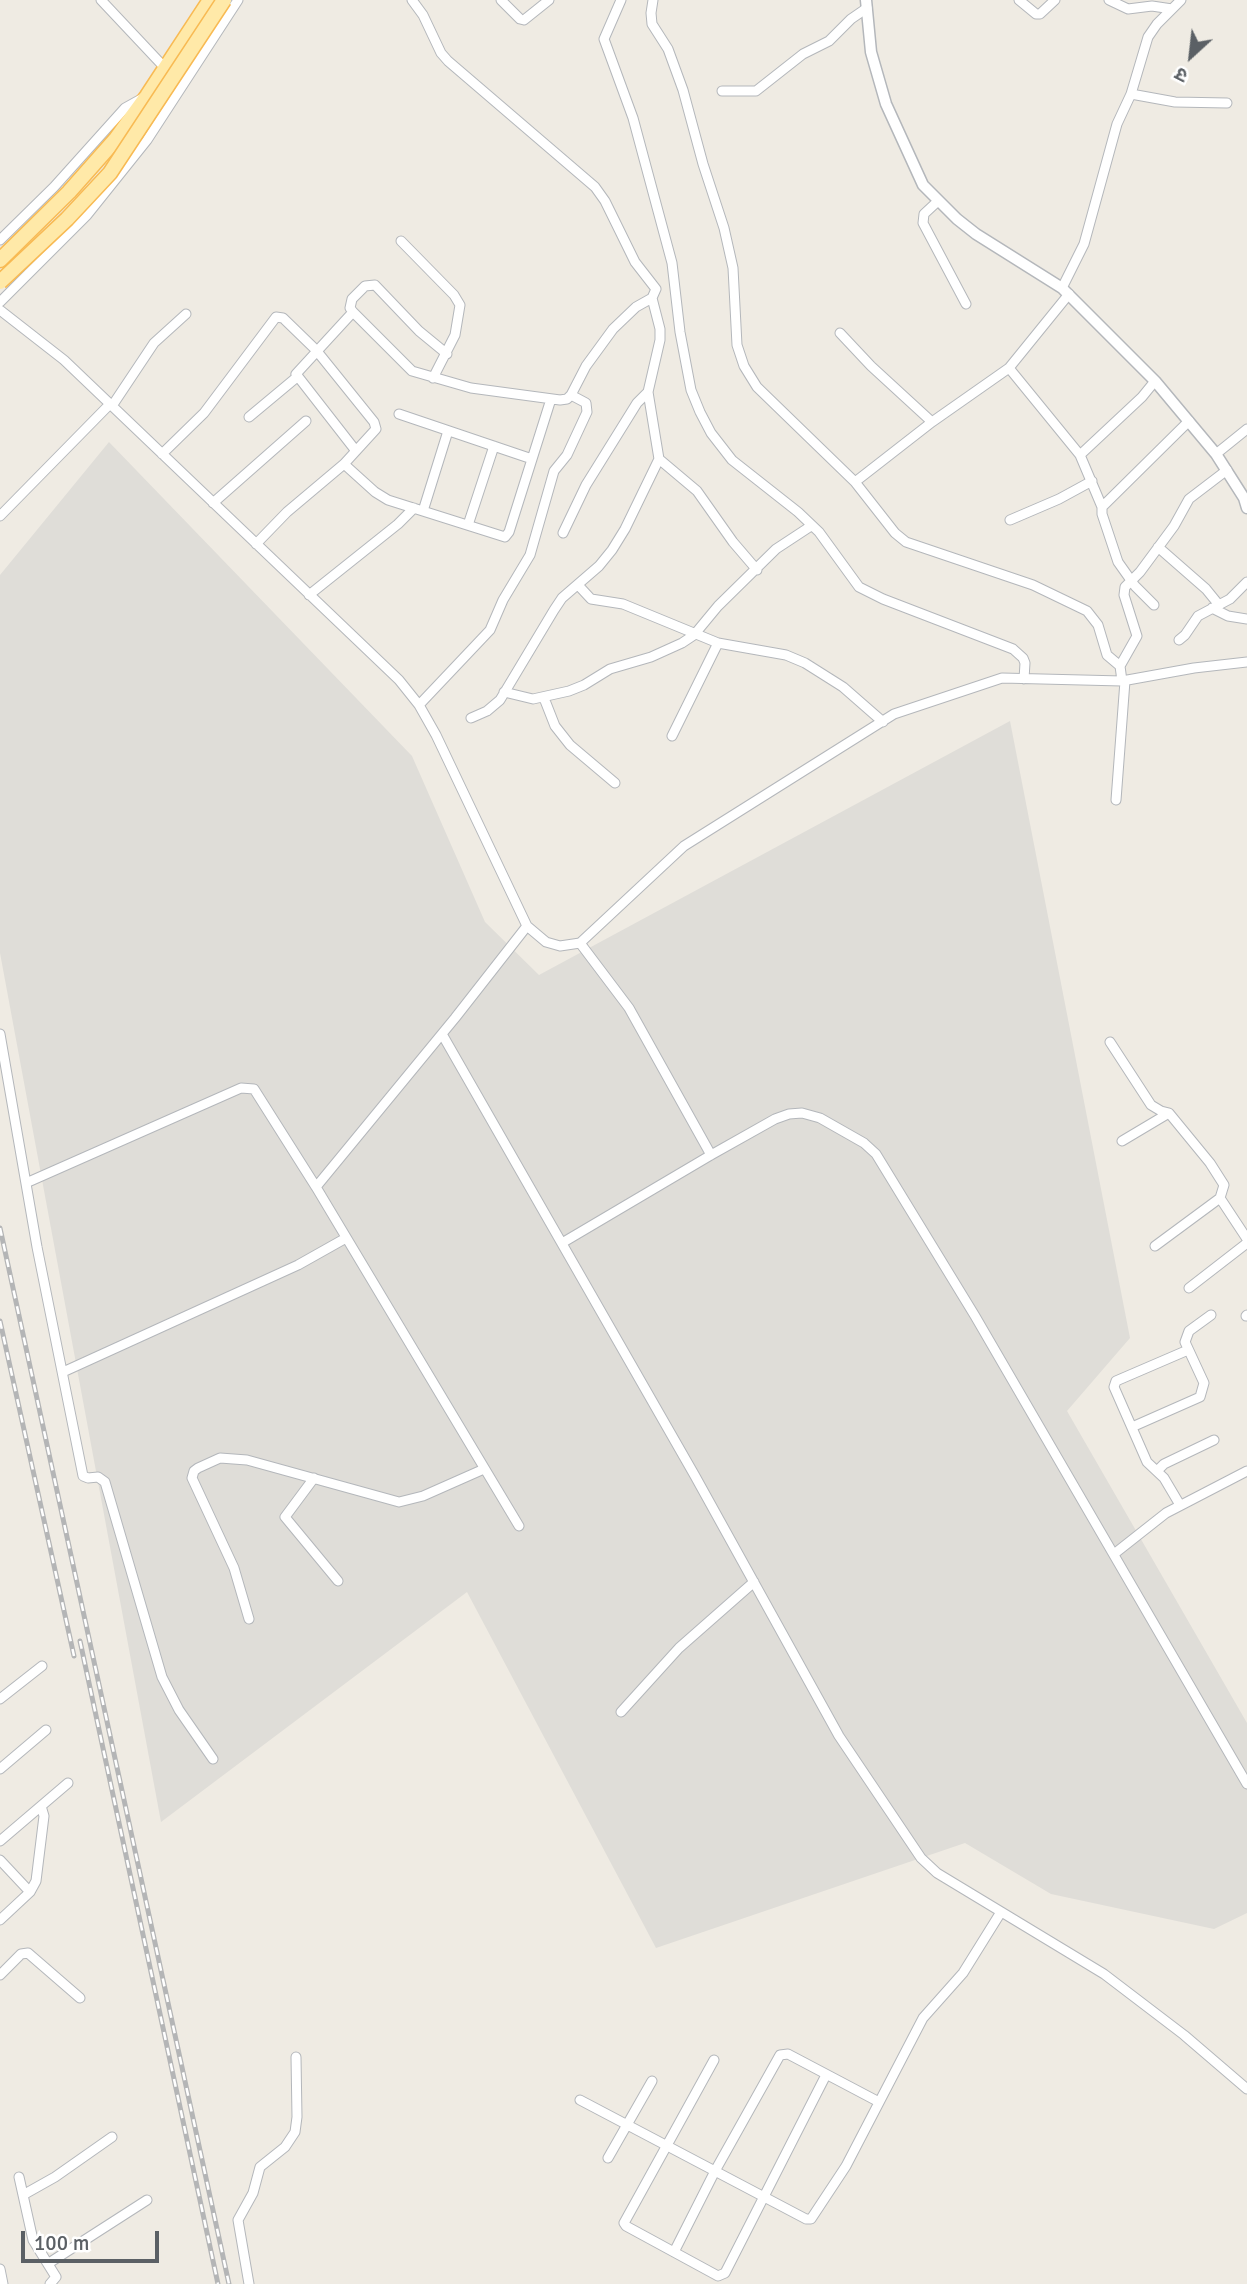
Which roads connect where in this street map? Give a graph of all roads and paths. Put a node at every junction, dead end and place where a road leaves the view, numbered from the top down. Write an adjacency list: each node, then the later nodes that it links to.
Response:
1 (101, 0): 16 (street)
2 (210, 0): 16 (main road)
3 (224, 0): 26 (main road, bridge)
4 (238, 0): 21 (street)
5 (412, 0): 28 (street)
6 (501, 0): 7 (street)
7 (549, 0)
8 (621, 0): 70 (street)
9 (653, 0): 62 (street)
10 (1019, 0): 11 (street)
11 (1055, 0)
12 (1109, 0): 15 (street)
13 (1181, 0): 15 (street)
14 (866, 4): 17 (street); 22 (street)
15 (1172, 9): 18 (street)
16 (165, 68): 19 (main road)
17 (722, 91)
18 (1131, 94): 20 (street); 27 (street)
19 (147, 96): 21 (street); 23 (street); 25 (main road)
20 (1227, 103)
21 (167, 111): 29 (street)
22 (938, 201): 27 (street); 30 (street)
23 (0, 240)
24 (401, 241): 36 (street)
25 (0, 260)
26 (0, 282)
27 (1066, 291): 37 (street); 40 (street)
28 (652, 298): 41 (street); 42 (street)
29 (0, 302)
30 (966, 304)
31 (0, 310): 44 (street)
32 (353, 312): 35 (street); 36 (street); 39 (street)
33 (186, 314): 44 (street)
34 (840, 332): 49 (street)
35 (316, 350): 38 (street); 53 (street); 54 (street)
36 (447, 354): 39 (street)
37 (1009, 368): 49 (street); 56 (street)
38 (297, 377): 46 (street); 53 (street)
39 (433, 378): 43 (street)
40 (1155, 381): 48 (street); 56 (street)
41 (648, 392): 58 (street); 71 (street)
42 (571, 395): 43 (street); 91 (street)
43 (551, 398): 57 (street)
44 (110, 404): 54 (street); 67 (street)
45 (399, 414): 51 (street)
46 (249, 417)
47 (306, 421): 63 (street)
48 (1189, 421): 55 (street); 64 (street)
49 (932, 422): 62 (street)
50 (1247, 429): 55 (street)
51 (448, 431): 52 (street); 66 (street)
52 (494, 446): 57 (street); 69 (street)
53 (356, 451): 59 (street)
54 (162, 454): 63 (street)
55 (1216, 454): 60 (street)
56 (1080, 455): 61 (street)
57 (532, 459): 69 (street)
58 (659, 459): 74 (street); 77 (street)
59 (344, 464): 66 (street); 72 (street)
60 (1227, 470): 65 (street); 73 (street)
61 (1092, 481): 64 (street); 68 (street)
62 (855, 482): 86 (street)
63 (213, 503): 72 (street)
64 (1102, 507): 75 (street)
65 (1247, 508)
66 (418, 510): 69 (street); 78 (street)
67 (0, 516)
68 (1010, 520)
69 (468, 525)
70 (811, 526): 74 (street); 87 (street)
71 (563, 533)
72 (256, 544): 78 (street)
73 (1158, 547): 75 (street); 80 (street)
74 (757, 570): 82 (street)
75 (1132, 581): 79 (street); 86 (street)
76 (1247, 582): 80 (street)
77 (578, 585): 82 (street); 89 (street)
78 (309, 595): 91 (street)
79 (1154, 606)
80 (1216, 607): 81 (street); 83 (street)
81 (1247, 619)
82 (694, 635): 84 (street); 90 (street)
83 (1179, 640)
84 (718, 643): 93 (street); 94 (street)
85 (1247, 662): 88 (street)
86 (1119, 666): 88 (street)
87 (1026, 679): 88 (street); 93 (street)
88 (1121, 681): 96 (street)
89 (504, 692): 90 (street); 92 (street)
90 (544, 698): 95 (street)
91 (419, 705): 97 (street)
92 (471, 718)
93 (883, 722): 98 (street)
94 (672, 736)
95 (615, 783)
96 (1116, 800)
97 (527, 926): 98 (street); 100 (street)
98 (580, 943): 104 (street)
99 (0, 1034): 105 (street)
100 (442, 1034): 106 (street); 110 (street)
101 (1110, 1042): 102 (street)
102 (1169, 1113): 103 (street); 107 (street)
103 (1122, 1140)
104 (711, 1155): 110 (street); 124 (street)
105 (26, 1183): 106 (street); 115 (street)
106 (316, 1187): 108 (street)
107 (1220, 1198): 109 (street); 111 (street)
108 (346, 1238): 115 (street); 118 (street)
109 (1247, 1241): 112 (street)
110 (562, 1243): 126 (street)
111 (1155, 1245)
112 (1189, 1288)
113 (1211, 1315): 114 (street)
114 (1188, 1350): 116 (street); 116 (street)
115 (62, 1372): 132 (street)
116 (1132, 1427): 119 (street)
117 (1214, 1440): 119 (street)
118 (484, 1469): 121 (street); 123 (street)
119 (1157, 1471): 122 (street)
120 (1247, 1471): 122 (street)
121 (314, 1478): 125 (street); 127 (street)
122 (1180, 1505): 124 (street)
123 (519, 1526)
124 (1114, 1553): 135 (street)
125 (338, 1581)
126 (754, 1583): 130 (street); 140 (street)
127 (250, 1619)
128 (42, 1666): 129 (street)
129 (1, 1697)
130 (621, 1712)
131 (46, 1730): 133 (street)
132 (214, 1759)
133 (0, 1769)
134 (68, 1783): 136 (street)
135 (1247, 1784)
136 (41, 1806): 137 (street); 139 (street)
137 (0, 1841)
138 (0, 1860): 139 (street)
139 (30, 1892): 141 (street)
140 (1001, 1912): 148 (street); 150 (street)
141 (0, 1920)
142 (0, 1975): 143 (street)
143 (80, 1998)
144 (296, 2057): 165 (street)
145 (714, 2060): 153 (street)
146 (826, 2075): 150 (street); 155 (street); 158 (street)
147 (652, 2081): 151 (street)
148 (1247, 2089)
149 (580, 2100): 151 (street)
150 (878, 2102): 158 (street)
151 (627, 2124): 153 (street); 154 (street)
152 (112, 2137): 157 (street)
153 (667, 2146): 155 (street); 160 (street)
154 (608, 2158)
155 (715, 2171): 158 (street); 160 (street)
156 (19, 2177): 157 (street)
157 (23, 2195): 161 (street)
158 (764, 2196): 160 (street)
159 (147, 2200): 161 (street)
160 (674, 2252)
161 (48, 2263): 164 (street)
162 (0, 2269): 163 (street)
163 (3, 2284)
164 (50, 2284)
165 (249, 2284)

